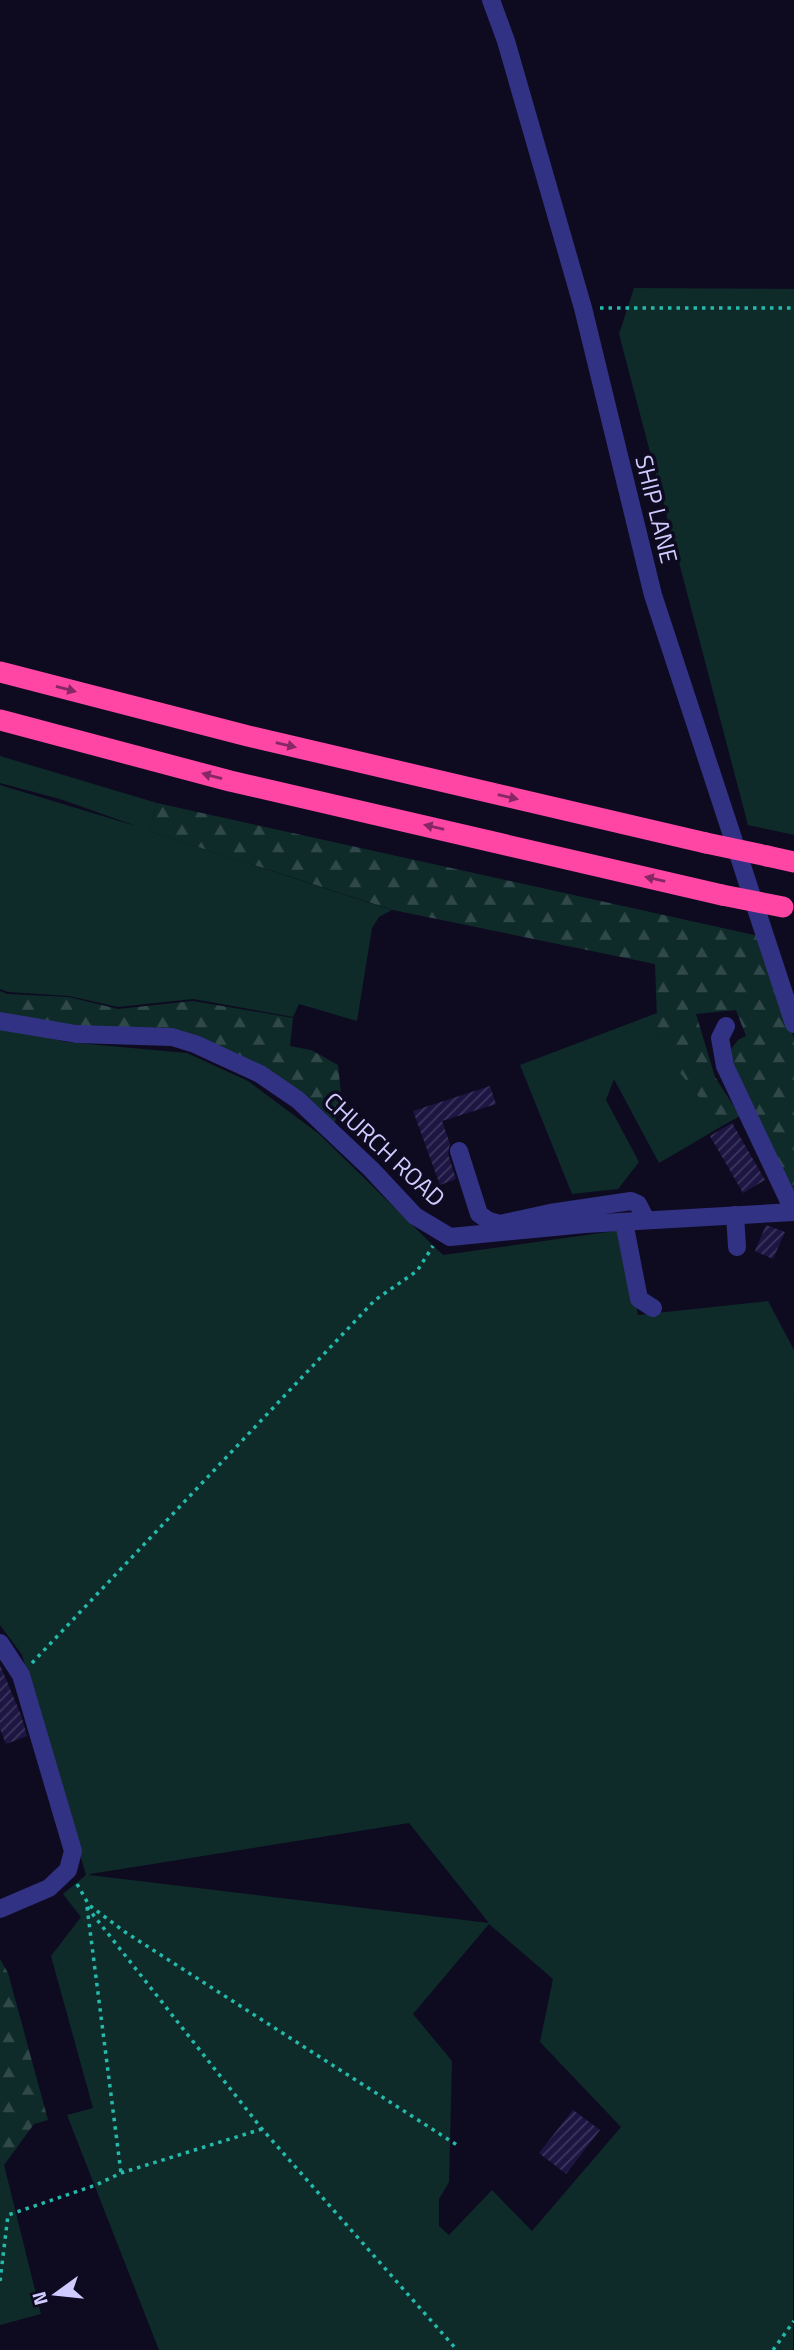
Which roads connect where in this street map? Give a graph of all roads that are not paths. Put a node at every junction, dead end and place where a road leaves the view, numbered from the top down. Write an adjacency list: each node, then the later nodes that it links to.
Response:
1 (491, 0): 7 (street, SHIP LANE)
2 (0, 671): 4 (highway, one-way to 4, bridge)
3 (0, 720): 5 (highway, one-way to 3, bridge)
4 (794, 862)
5 (788, 909)
6 (0, 1021): 13 (street, CHURCH ROAD)
7 (794, 1024)
8 (726, 1026): 10 (street)
9 (459, 1151): 12 (street)
10 (794, 1212): 11 (street, CHURCH ROAD)
11 (735, 1215): 12 (street, CHURCH ROAD); 14 (street)
12 (646, 1220): 13 (street, CHURCH ROAD)
13 (624, 1222): 15 (street)
14 (737, 1247)
15 (653, 1308)
16 (0, 1643): 17 (street)
17 (0, 1909)

